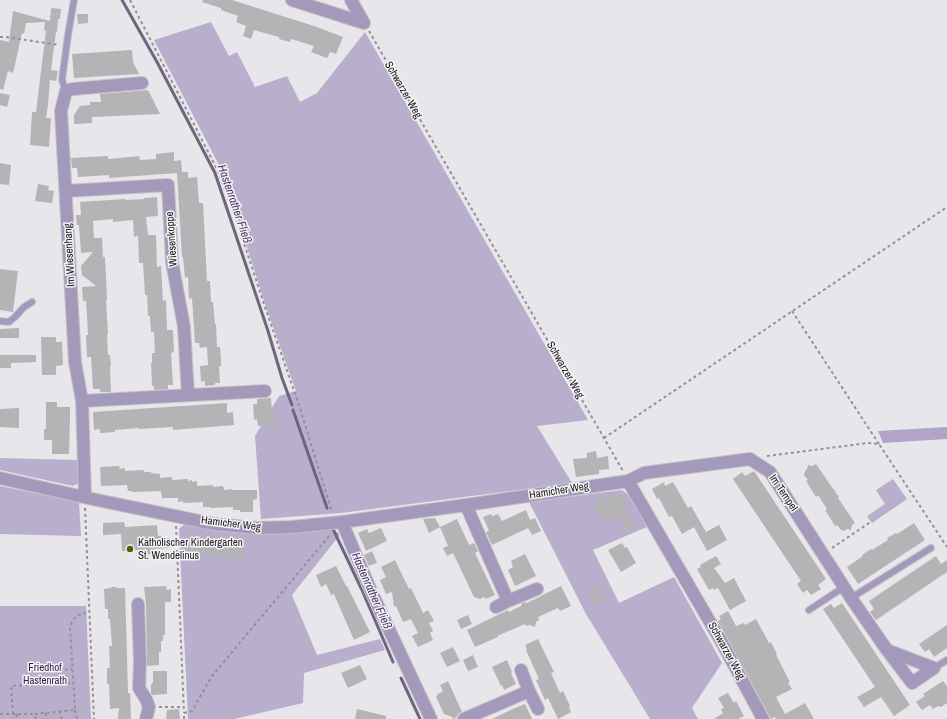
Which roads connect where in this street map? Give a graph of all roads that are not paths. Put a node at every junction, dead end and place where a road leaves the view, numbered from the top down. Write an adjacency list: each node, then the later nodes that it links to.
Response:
1 (74, 0): 5 (lane)
2 (292, 0): 3 (street)
3 (351, 0)
4 (142, 83): 5 (street)
5 (66, 91): 6 (street, Im Wiesenhang)
6 (66, 191): 10 (street, Wiesenkoppe); 11 (street, Im Wiesenhang)
7 (32, 302): 8 (lane)
8 (0, 321)
9 (265, 391): 10 (street)
10 (188, 395): 11 (street)
11 (82, 401): 14 (street, Im Wiesenhang)
12 (0, 478): 14 (street, Hamicher Weg)
13 (628, 481): 15 (street, Hamicher Weg); 18 (street, Im Tempel); 34 (street, Schwarzer Weg)
14 (85, 496): 16 (street, Hamicher Weg)
15 (466, 505): 16 (street, Hamicher Weg); 21 (street)
16 (339, 523): 32 (street)
17 (931, 548): 20 (lane)
18 (844, 587): 20 (street, Im Tempel); 24 (lane)
19 (537, 589): 21 (street)
20 (851, 598): 25 (street, Im Tempel)
21 (508, 601): 23 (street)
22 (138, 604): 31 (street)
23 (496, 607)
24 (809, 610)
25 (886, 650): 27 (street); 27 (street, Im Tempel)
26 (947, 660): 27 (lane, Im Tempel)
27 (934, 668)
28 (520, 670): 29 (street)
29 (529, 691): 30 (street); 33 (street)
30 (538, 709)
31 (146, 719)
32 (431, 719)
33 (464, 719)
34 (763, 719)

